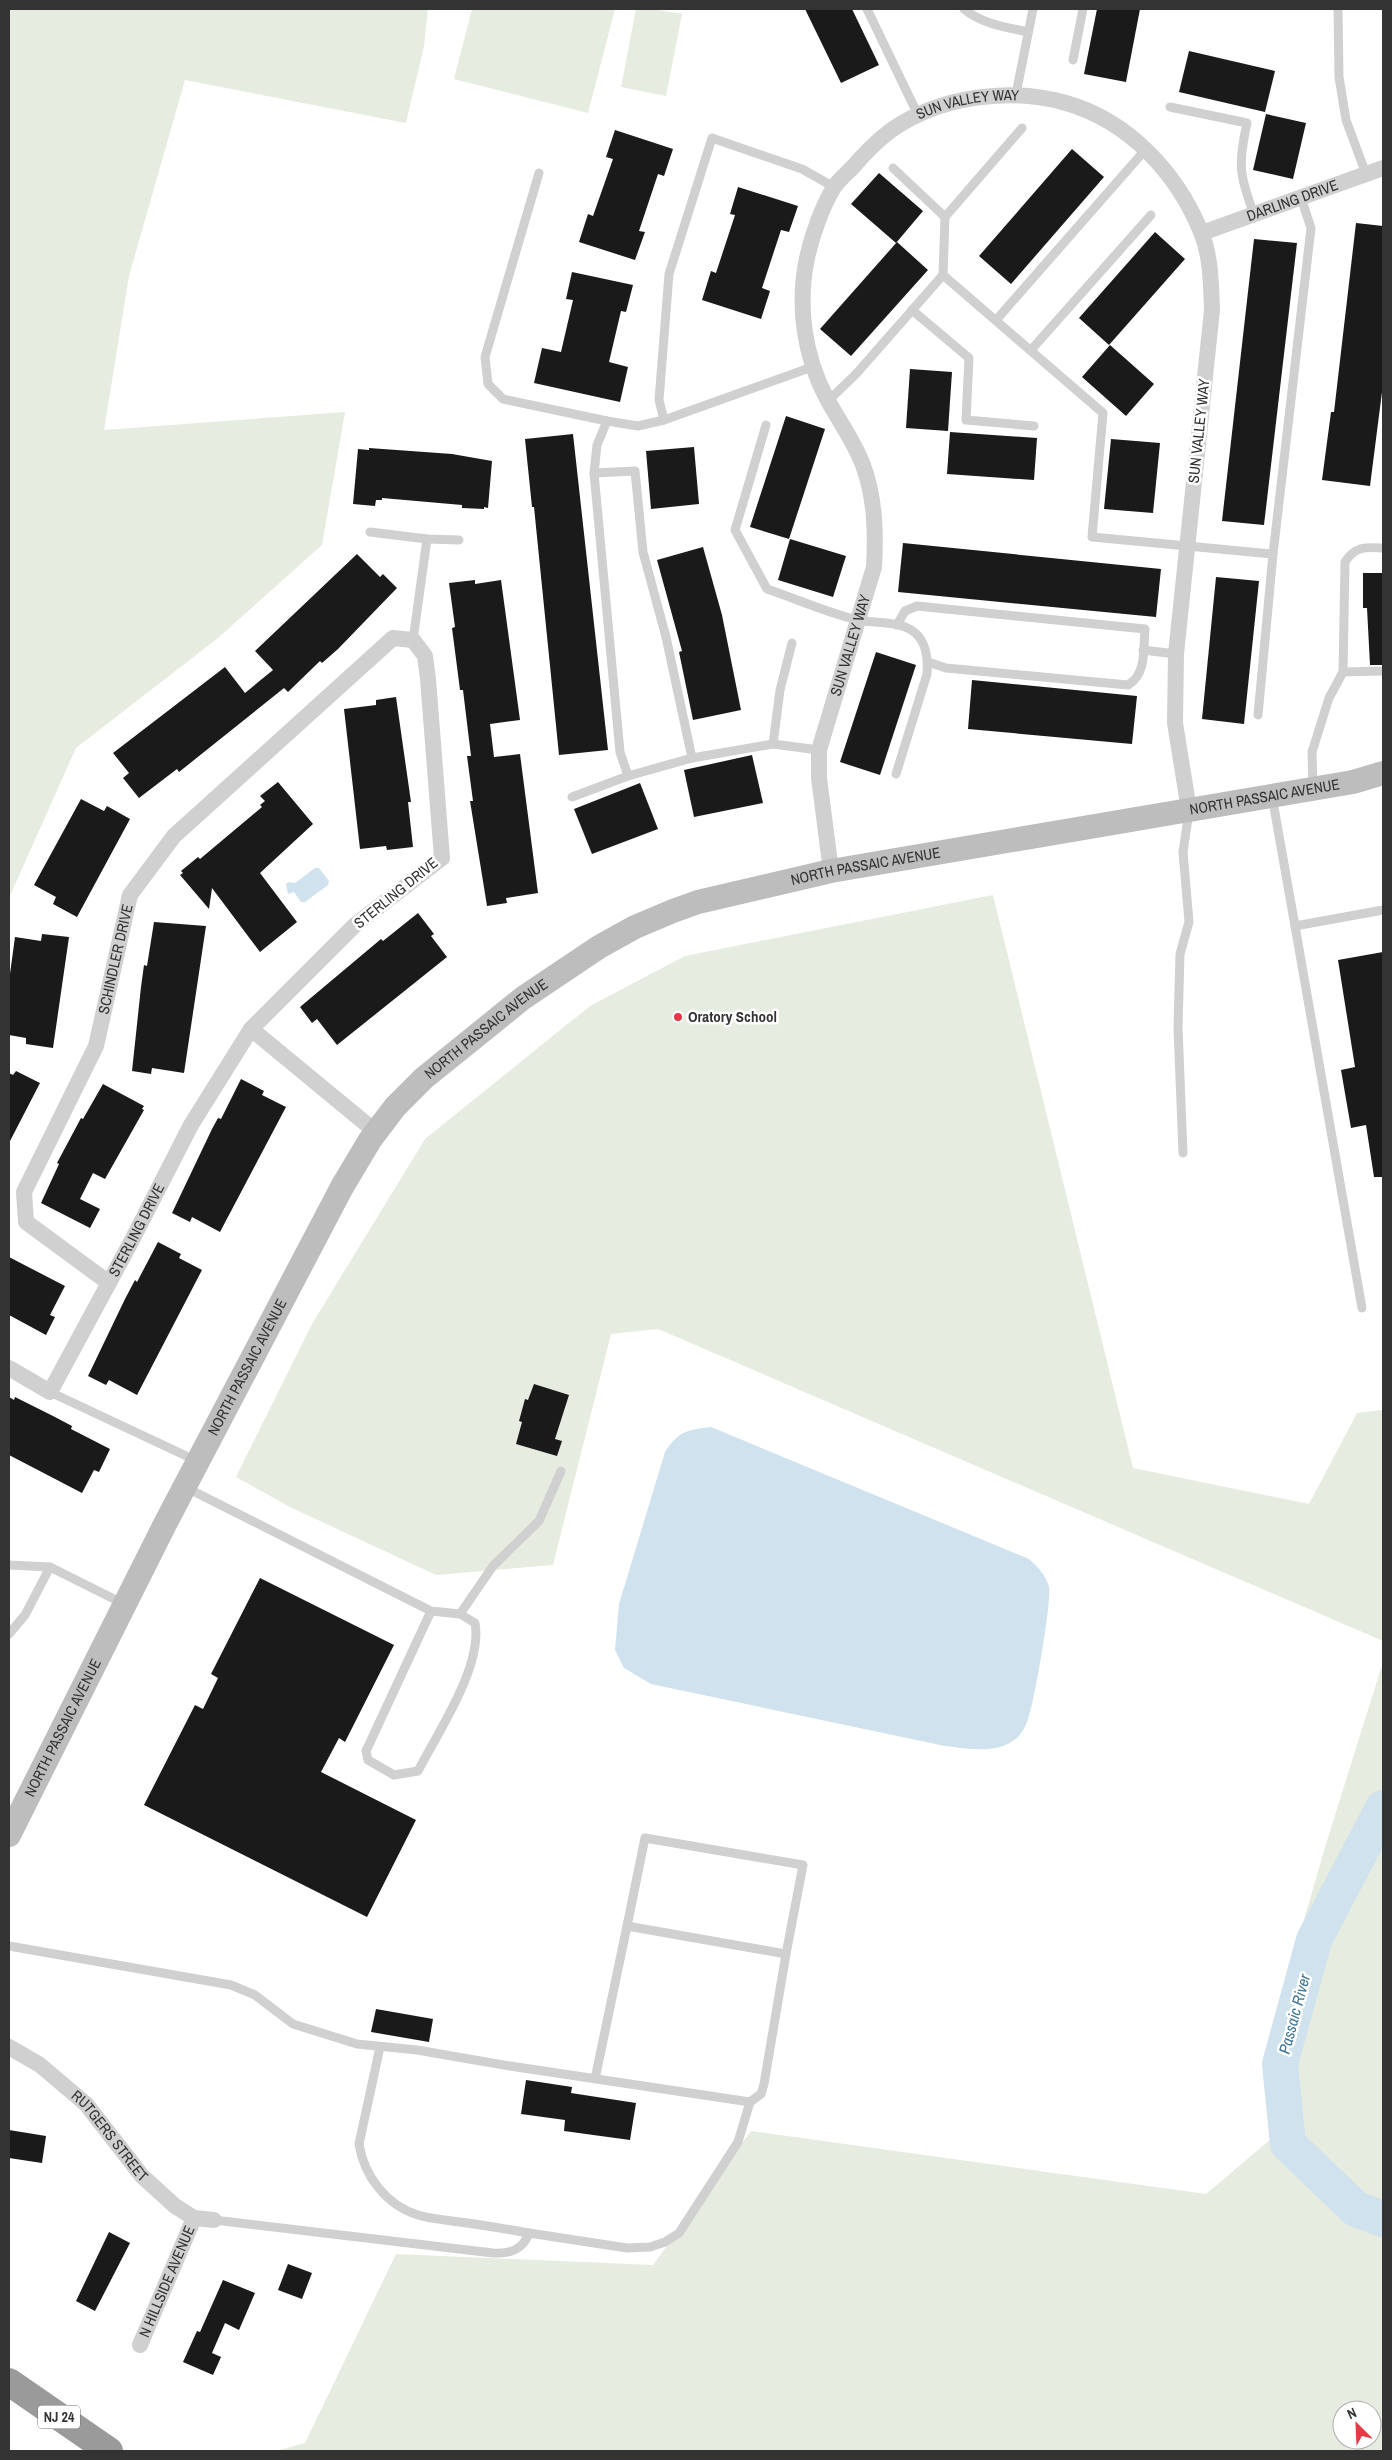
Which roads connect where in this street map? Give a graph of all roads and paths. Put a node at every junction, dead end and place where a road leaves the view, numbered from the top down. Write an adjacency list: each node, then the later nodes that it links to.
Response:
1 (867, 9): 10 (lane)
2 (964, 9): 6 (lane)
3 (1033, 9): 6 (lane)
4 (1083, 9): 7 (lane)
5 (1338, 9): 16 (lane)
6 (1028, 32): 8 (lane)
7 (1073, 60)
8 (1016, 94): 10 (street, SUN VALLEY WAY); 12 (street, SUN VALLEY WAY)
9 (1170, 107): 19 (lane)
10 (918, 115): 17 (street, SUN VALLEY WAY)
11 (1022, 128): 21 (lane)
12 (1146, 149): 22 (street, SUN VALLEY WAY); 25 (lane)
13 (892, 168): 21 (lane)
14 (1383, 168): 16 (street, DARLING DRIVE)
15 (539, 173): 30 (lane)
16 (1366, 174): 18 (street, DARLING DRIVE)
17 (834, 187): 27 (street, SUN VALLEY WAY); 29 (lane)
18 (1301, 198): 19 (street, DARLING DRIVE); 39 (lane)
19 (1254, 214): 22 (street, DARLING DRIVE)
20 (1151, 215): 26 (lane)
21 (945, 217): 23 (lane)
22 (1202, 233): 37 (street, SUN VALLEY WAY)
23 (943, 275): 24 (lane); 25 (lane)
24 (912, 310): 28 (lane); 32 (lane)
25 (997, 320): 26 (lane)
26 (1031, 350): 37 (lane)
27 (812, 367): 28 (street, SUN VALLEY WAY); 29 (lane)
28 (828, 401): 40 (street, SUN VALLEY WAY)
29 (664, 420): 30 (lane)
30 (607, 422): 33 (lane)
31 (766, 425): 40 (lane)
32 (1034, 426)
33 (594, 473): 52 (lane); 55 (lane)
34 (370, 532): 35 (lane)
35 (427, 539): 36 (lane); 42 (lane)
36 (459, 540)
37 (1187, 546): 39 (lane); 45 (street, SUN VALLEY WAY)
38 (1383, 548): 47 (lane)
39 (1273, 554): 49 (lane)
40 (858, 620): 41 (lane); 51 (street, SUN VALLEY WAY)
41 (897, 625): 44 (lane); 46 (lane)
42 (413, 640): 63 (street, STERLING DRIVE); 66 (street, SCHINDLER DRIVE)
43 (792, 643): 50 (lane)
44 (1143, 650): 45 (lane); 46 (lane)
45 (1176, 654): 59 (street, SUN VALLEY WAY)
46 (928, 662): 54 (lane)
47 (1343, 672): 48 (lane); 56 (lane)
48 (1383, 672)
49 (1258, 715)
50 (773, 744): 51 (lane); 52 (lane)
51 (819, 750): 60 (street, SUN VALLEY WAY)
52 (692, 758): 55 (lane)
53 (1383, 773): 56 (main road, NORTH PASSAIC AVENUE)
54 (896, 774)
55 (628, 776): 58 (lane)
56 (1314, 789): 57 (main road, NORTH PASSAIC AVENUE)
57 (1272, 796): 59 (main road, NORTH PASSAIC AVENUE); 62 (lane)
58 (572, 797)
59 (1189, 810): 60 (main road, NORTH PASSAIC AVENUE); 65 (lane)
60 (831, 871): 64 (main road, NORTH PASSAIC AVENUE)
61 (1383, 910): 62 (lane)
62 (1295, 926): 67 (lane)
63 (251, 1029): 64 (street); 66 (street, STERLING DRIVE)
64 (376, 1132): 70 (main road, NORTH PASSAIC AVENUE)
65 (1183, 1154)
66 (109, 1283): 69 (street, STERLING DRIVE)
67 (1362, 1308)
68 (9, 1368): 69 (street)
69 (50, 1392): 70 (lane)
70 (198, 1462): 72 (main road, NORTH PASSAIC AVENUE)
71 (561, 1471): 77 (lane)
72 (185, 1487): 75 (main road, NORTH PASSAIC AVENUE); 76 (lane)
73 (9, 1565): 74 (lane)
74 (50, 1567): 75 (lane); 78 (lane)
75 (125, 1604): 79 (main road, NORTH PASSAIC AVENUE)
76 (431, 1611): 77 (lane); 77 (lane)
77 (460, 1614)
78 (9, 1634)
79 (9, 1835)
80 (627, 1926): 82 (lane); 82 (lane); 85 (lane)
81 (9, 1946): 84 (lane)
82 (786, 1954): 86 (lane)
83 (9, 2046): 87 (street, RUTGERS STREET)
84 (380, 2046): 85 (lane); 89 (lane)
85 (595, 2079): 86 (lane)
86 (750, 2102): 89 (lane)
87 (194, 2218): 88 (street, RUTGERS STREET); 90 (street, N HILLSIDE AVENUE)
88 (214, 2220): 89 (lane)
89 (529, 2233)
90 (140, 2346)
91 (9, 2382): 92 (highway, NJ 24)
92 (108, 2451)

